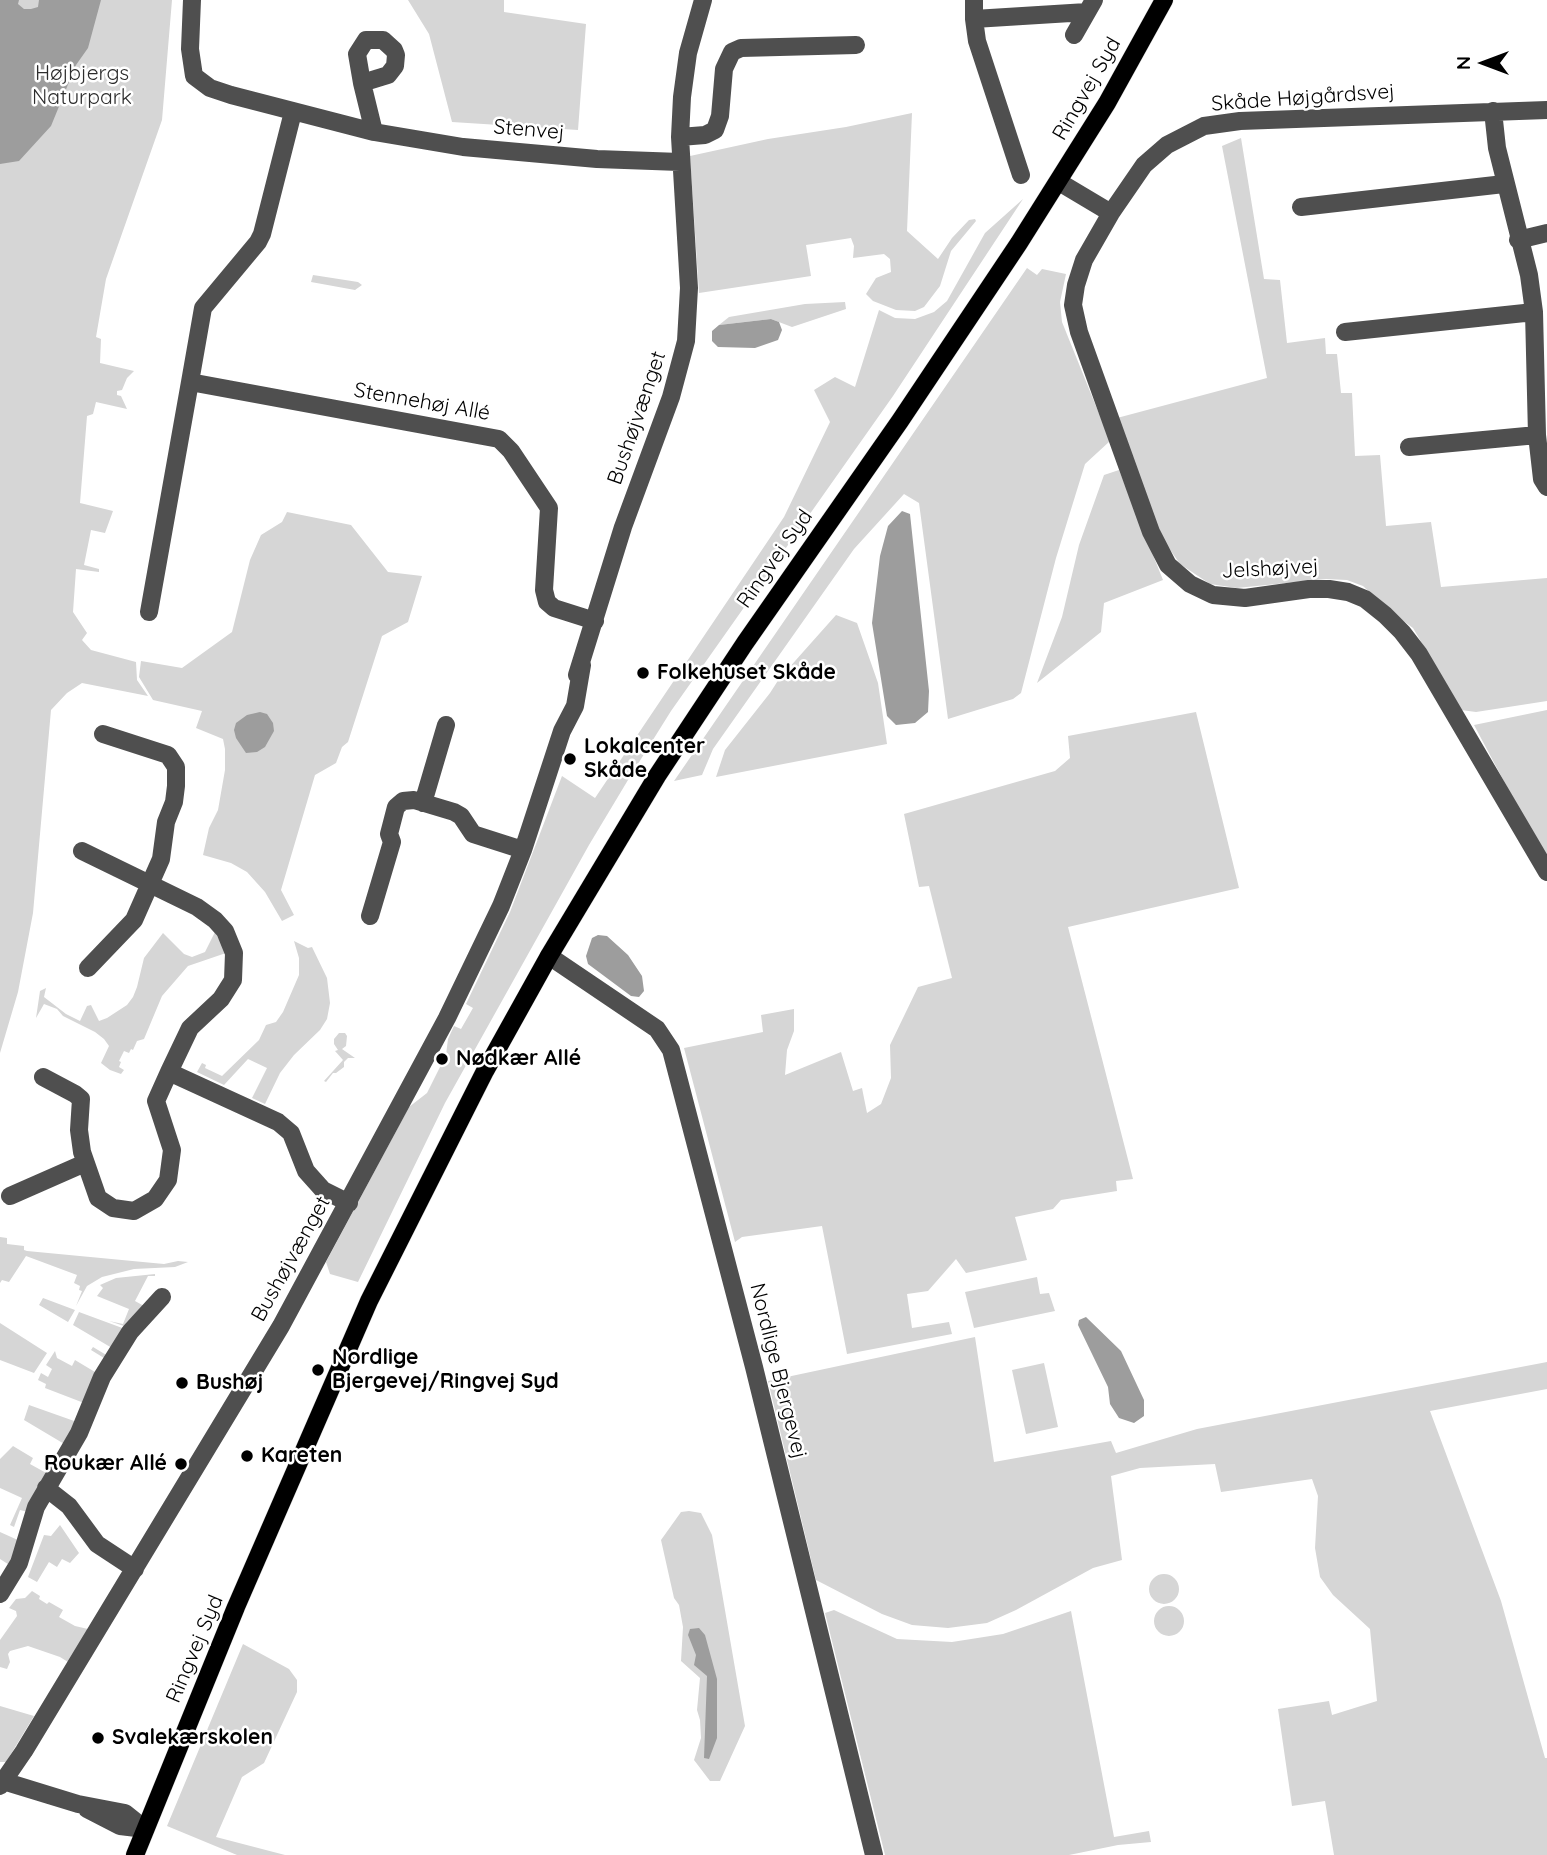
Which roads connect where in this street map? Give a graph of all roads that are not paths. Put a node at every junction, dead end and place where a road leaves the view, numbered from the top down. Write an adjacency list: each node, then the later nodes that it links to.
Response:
1 (192, 0): 12 (street, Stenvej)
2 (703, 0): 14 (street, Bushøjvænget)
3 (974, 0): 6 (street)
4 (1164, 0): 17 (main road, Ringvej Syd)
5 (1091, 6): 6 (street); 7 (street)
6 (974, 19): 16 (street)
7 (1074, 35)
8 (856, 45): 14 (street)
9 (362, 83): 13 (street)
10 (1547, 110): 11 (street, Skåde Højgårdsvej)
11 (1493, 111): 18 (street); 20 (street, Skåde Højgårdsvej)
12 (293, 112): 13 (street, Stenvej); 26 (street)
13 (374, 132): 15 (street, Stenvej)
14 (680, 137): 15 (street, Bushøjvænget)
15 (680, 162): 31 (street, Bushøjvænget)
16 (1021, 175)
17 (1059, 181): 20 (street); 40 (main road, Ringvej Syd)
18 (1504, 184): 19 (street); 22 (street)
19 (1301, 207)
20 (1111, 213): 37 (street, Jelshøjvej)
21 (1547, 233): 22 (street)
22 (1518, 240): 23 (street)
23 (1534, 312): 24 (street); 25 (street)
24 (1345, 332)
25 (1541, 363): 27 (street)
26 (190, 382): 30 (street); 31 (street, Stennehøj Allé)
27 (1538, 435): 28 (street); 29 (street)
28 (1409, 447)
29 (1547, 487)
30 (149, 612)
31 (595, 621): 35 (street, Bushøjvænget)
32 (446, 724): 34 (street)
33 (103, 734): 38 (street)
34 (423, 803): 35 (street); 39 (street)
35 (523, 850): 46 (street, Bushøjvænget)
36 (82, 851): 38 (street)
37 (1547, 873)
38 (150, 884): 41 (street); 42 (street)
39 (370, 916)
40 (549, 956): 52 (main road, Ringvej Syd); 54 (street, Nordlige Bjergevej)
41 (88, 968)
42 (169, 1072): 44 (street); 46 (street)
43 (43, 1077): 44 (street)
44 (85, 1163): 45 (street)
45 (10, 1196)
46 (349, 1203): 49 (street, Bushøjvænget)
47 (162, 1297): 48 (street)
48 (46, 1488): 49 (street); 50 (street)
49 (135, 1569): 51 (street, Bushøjvænget)
50 (0, 1594)
51 (1, 1782): 52 (street)
52 (145, 1829): 53 (main road, Ringvej Syd)
53 (135, 1855)
54 (874, 1855)

